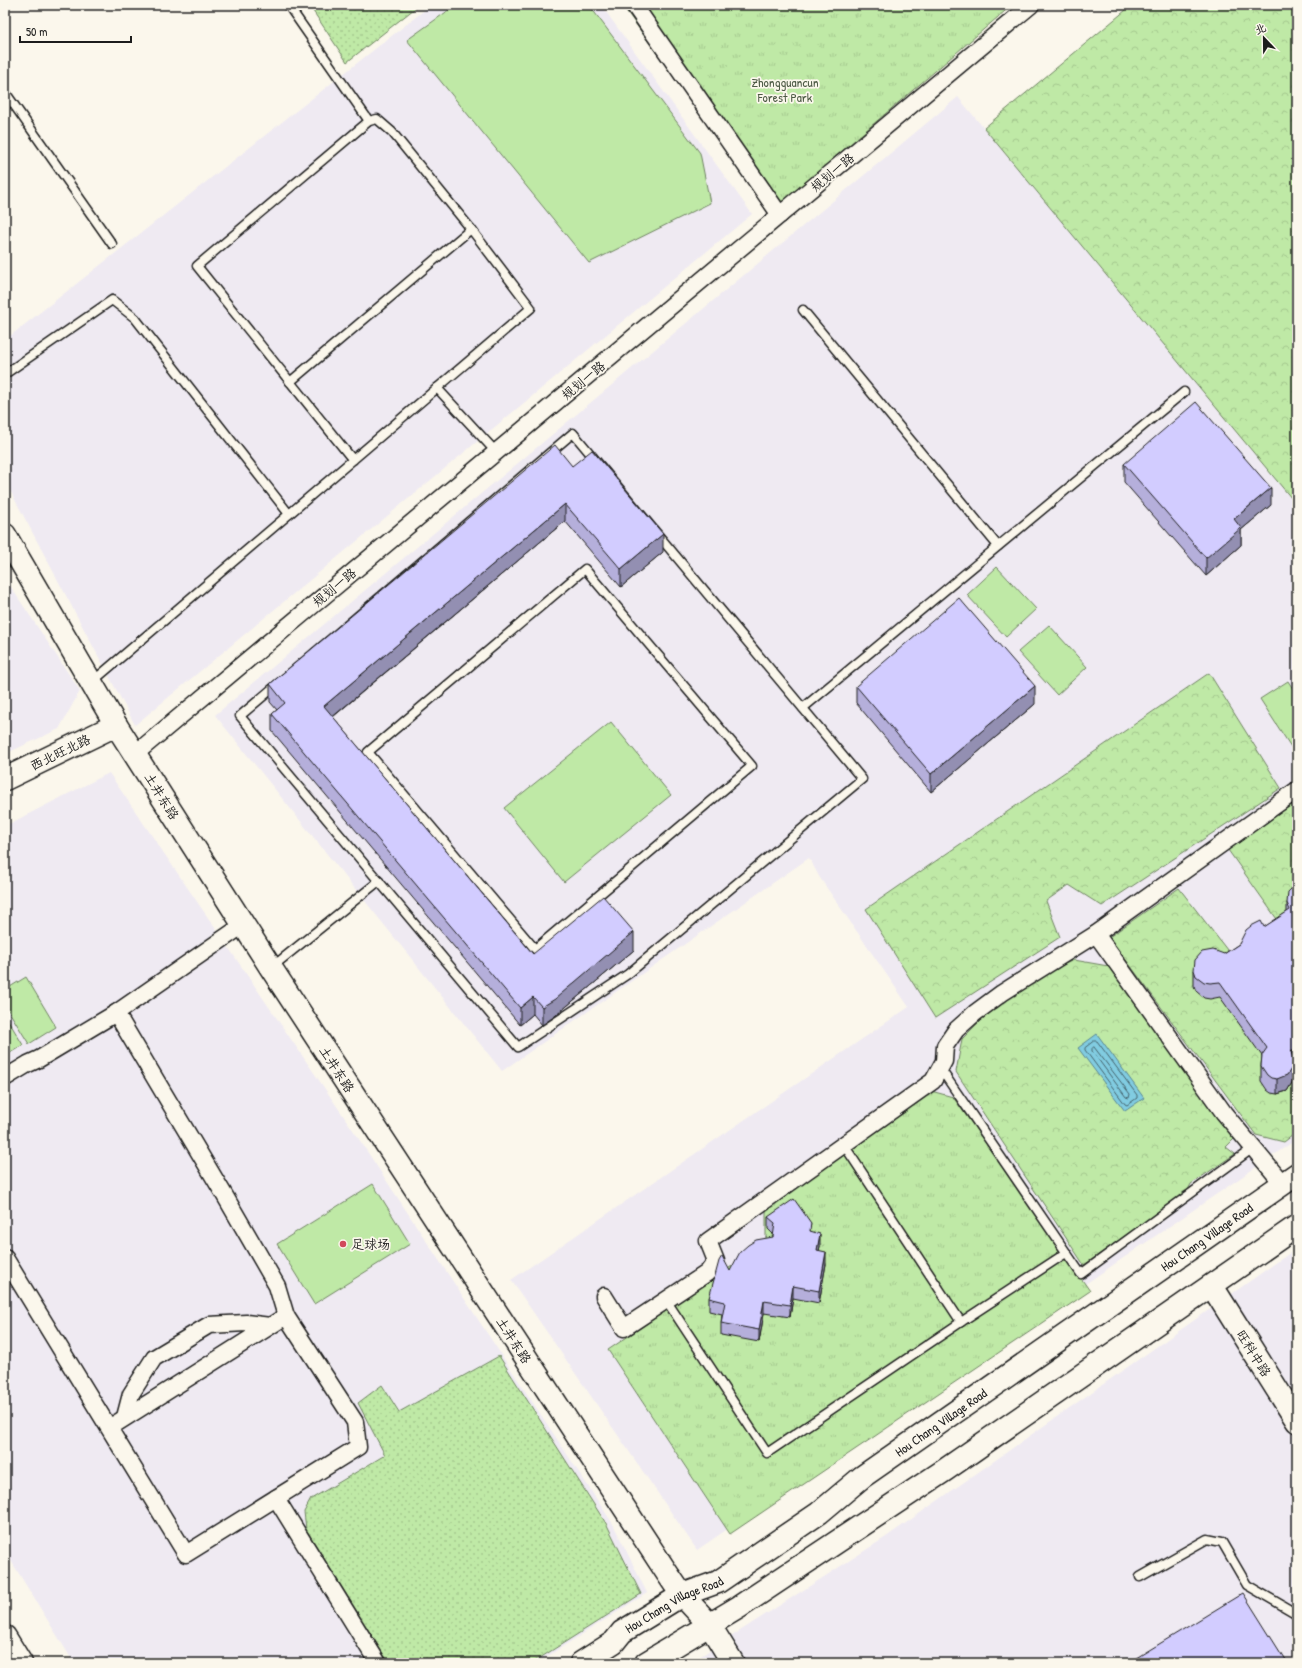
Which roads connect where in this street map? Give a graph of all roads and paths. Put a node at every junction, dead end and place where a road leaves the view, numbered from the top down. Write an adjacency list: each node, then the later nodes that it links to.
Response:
1 (288, 5): 5 (lane)
2 (634, 5): 6 (street)
3 (1031, 5): 6 (street, 规划一路)
4 (5, 92): 8 (lane)
5 (369, 121): 7 (lane); 11 (lane)
6 (780, 215): 14 (street, 规划一路)
7 (471, 229): 11 (lane); 12 (lane)
8 (112, 244)
9 (803, 310): 18 (lane)
10 (5, 374): 16 (lane)
11 (290, 382): 15 (lane)
12 (437, 388): 14 (lane); 15 (lane)
13 (1184, 392): 18 (lane)
14 (496, 452): 23 (street, 规划一路)
15 (353, 460): 16 (lane)
16 (289, 514): 19 (lane)
17 (5, 535): 19 (street, 土井东路)
18 (998, 546): 20 (lane)
19 (92, 683): 21 (street, 土井东路)
20 (803, 708): 26 (lane); 26 (lane)
21 (116, 724): 23 (street, 土井东路); 24 (street, 西北旺北路)
22 (368, 752): 22 (lane)
23 (134, 754): 27 (street, 土井东路)
24 (5, 779)
25 (1297, 790): 28 (street)
26 (379, 881): 29 (lane)
27 (243, 925): 29 (street, 土井东路); 30 (street)
28 (1096, 934): 31 (street); 34 (street)
29 (271, 968): 50 (street, 土井东路)
30 (116, 1013): 32 (street); 42 (street)
31 (940, 1068): 33 (street); 37 (lane)
32 (5, 1078)
33 (844, 1145): 41 (street); 43 (lane)
34 (1253, 1148): 35 (street); 37 (lane)
35 (1290, 1179): 50 (street, Hou Chang Village Road)
36 (1297, 1226): 39 (street)
37 (1066, 1253): 43 (lane)
38 (5, 1258): 47 (street)
39 (1212, 1286): 46 (street, 旺科中路); 52 (street)
40 (604, 1296): 41 (street)
41 (666, 1300): 43 (lane)
42 (286, 1316): 44 (street); 48 (street)
43 (961, 1322)
44 (270, 1326): 45 (street); 45 (street)
45 (126, 1418): 47 (street)
46 (1297, 1421)
47 (109, 1428): 48 (street)
48 (276, 1498): 55 (street)
49 (1140, 1577): 51 (lane)
50 (682, 1595): 52 (street, 土井东路); 56 (street, Hou Chang Village Road)
51 (1297, 1614)
52 (709, 1624): 57 (street); 58 (street, 土井东路)
53 (5, 1637): 54 (street)
54 (21, 1663)
55 (378, 1663)
56 (581, 1663)
57 (646, 1663)
58 (733, 1663)

